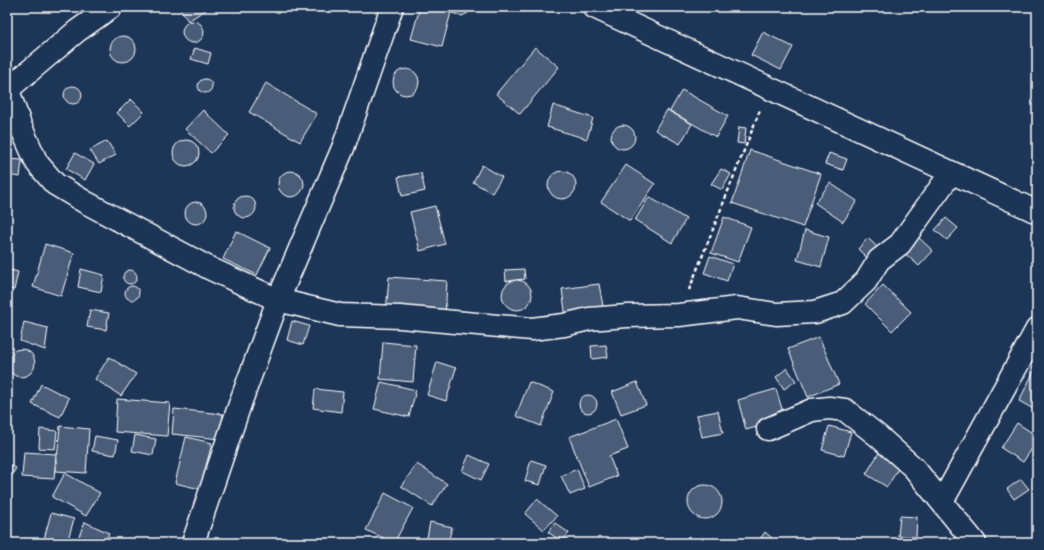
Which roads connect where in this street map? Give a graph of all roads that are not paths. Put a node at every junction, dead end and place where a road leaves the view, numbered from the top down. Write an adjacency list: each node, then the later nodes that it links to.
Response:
1 (111, 7): 4 (street)
2 (392, 7): 7 (street)
3 (594, 7): 5 (street)
4 (7, 90): 7 (street)
5 (952, 173): 6 (street); 7 (street)
6 (1037, 212)
7 (278, 300): 11 (street)
8 (1037, 329): 10 (street)
9 (768, 429): 10 (street)
10 (942, 502): 12 (street)
11 (193, 543)
12 (975, 543)

